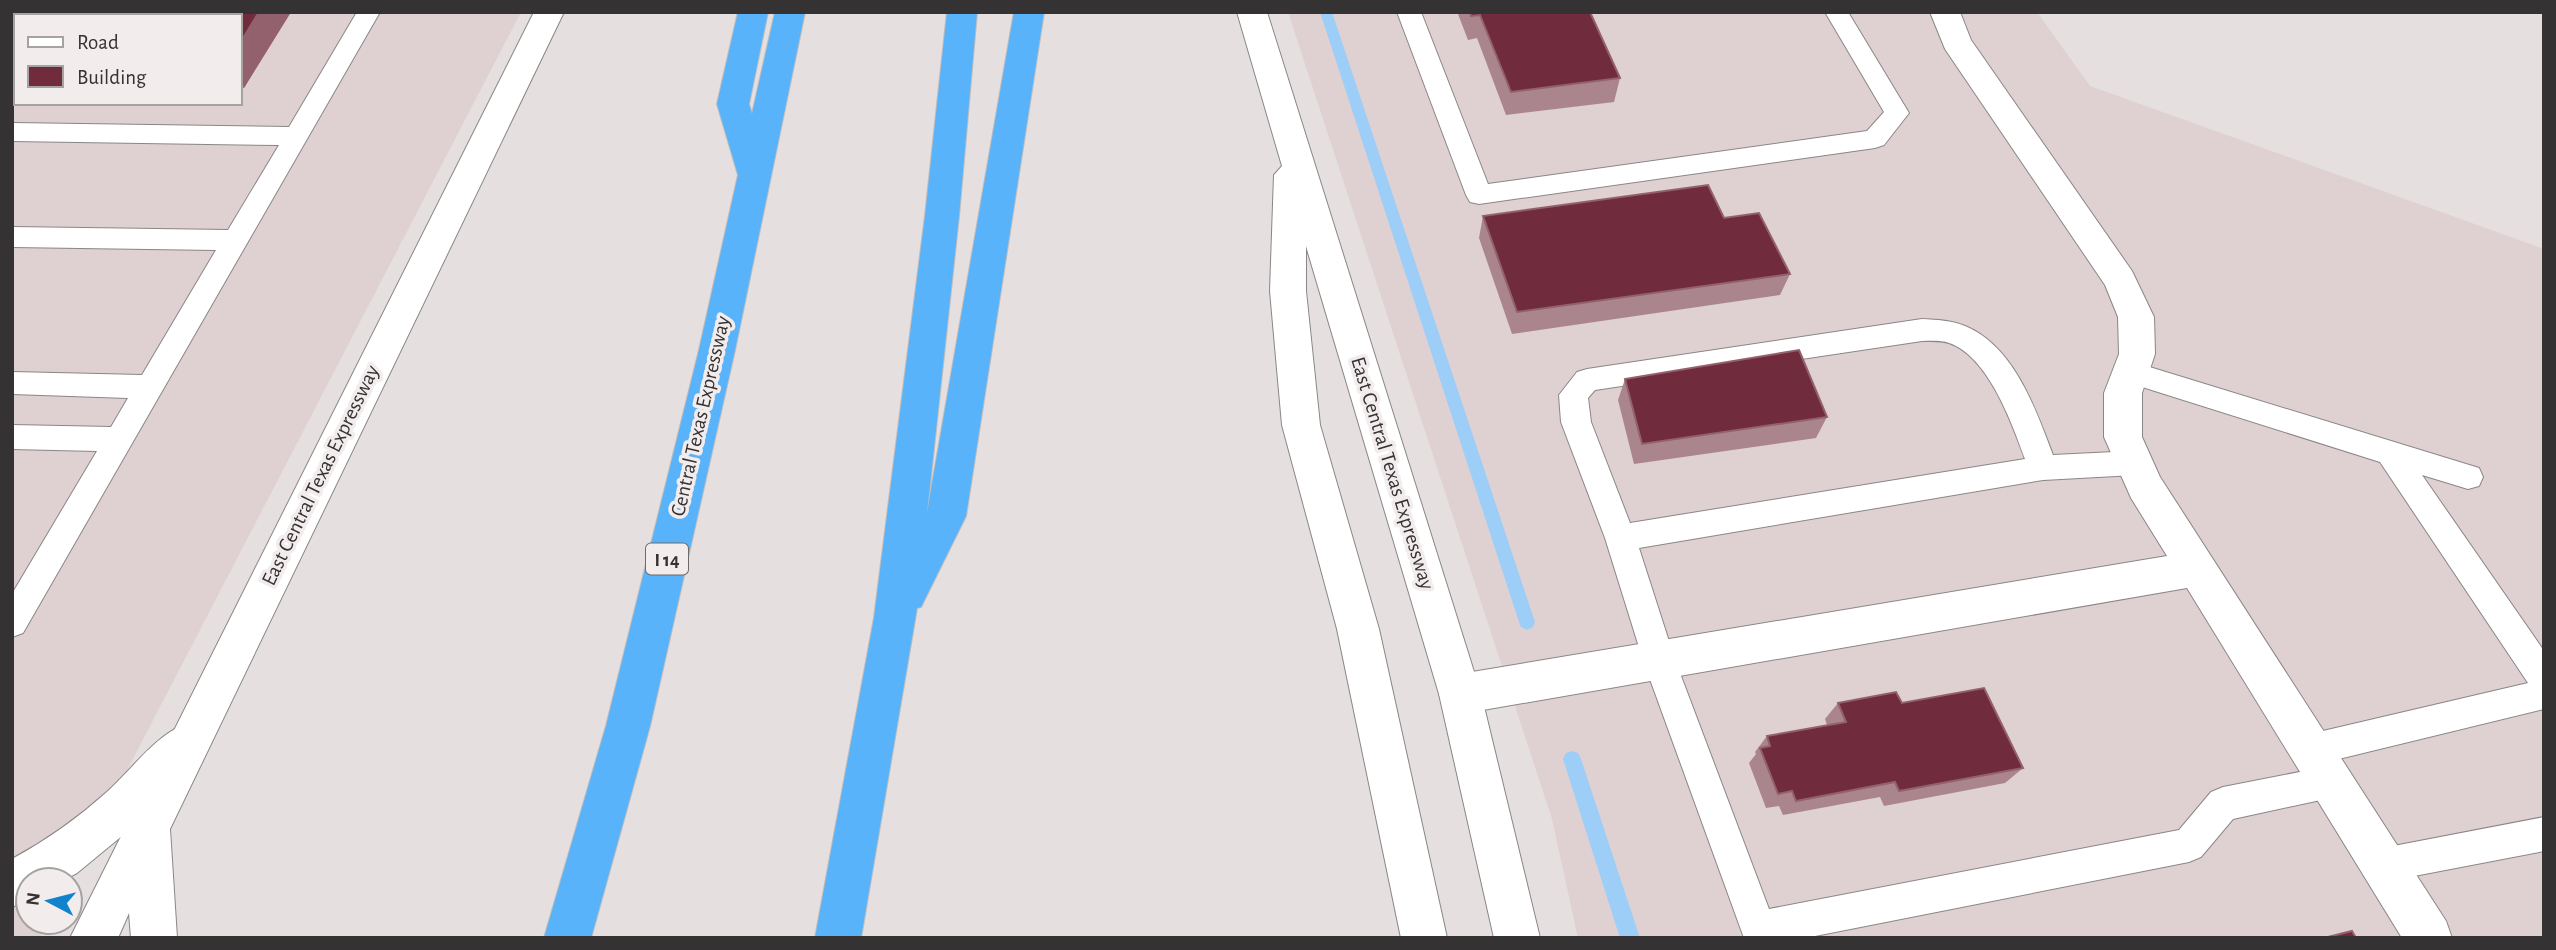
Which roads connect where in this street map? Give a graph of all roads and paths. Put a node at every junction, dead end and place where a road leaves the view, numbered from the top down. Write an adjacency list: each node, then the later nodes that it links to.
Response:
1 (369, 12): 12 (lane)
2 (549, 12): 34 (main road, East Central Texas Expressway)
3 (753, 12): 14 (highway)
4 (790, 12): 14 (highway, Central Texas Expressway / I 14)
5 (962, 12): 28 (highway)
6 (1028, 12): 28 (highway)
7 (1252, 12): 13 (main road, East Central Texas Expressway)
8 (1409, 12): 9 (lane)
9 (1836, 12)
10 (1945, 12): 17 (main road)
11 (12, 132): 12 (lane)
12 (297, 136): 16 (lane)
13 (1292, 144): 32 (main road, East Central Texas Expressway); 46 (main road)
14 (753, 176): 44 (highway, Central Texas Expressway / I 14)
15 (12, 237): 16 (lane)
16 (236, 240): 19 (lane)
17 (2130, 372): 22 (lane); 23 (main road)
18 (12, 383): 19 (lane)
19 (150, 387): 21 (lane)
20 (12, 437): 21 (lane)
21 (120, 439): 29 (lane)
22 (2390, 453): 25 (lane); 31 (lane)
23 (2135, 463): 24 (lane); 27 (main road)
24 (2043, 468): 26 (lane); 26 (lane)
25 (2468, 477)
26 (1620, 538): 30 (lane)
27 (2195, 569): 30 (main road); 35 (main road)
28 (895, 618): 45 (highway)
29 (12, 623)
30 (1659, 660): 32 (main road); 41 (lane)
31 (2544, 678)
32 (1460, 694): 47 (main road, East Central Texas Expressway)
33 (2544, 694): 35 (lane)
34 (189, 741): 37 (main road, East Central Texas Expressway); 40 (main road)
35 (2310, 750): 36 (main road)
36 (2330, 782): 39 (main road); 41 (lane)
37 (147, 828): 42 (main road, East Central Texas Expressway); 43 (main road)
38 (2544, 834): 39 (lane)
39 (2383, 865): 48 (main road)
40 (12, 884)
41 (1760, 934)
42 (93, 938)
43 (155, 938)
44 (567, 938)
45 (838, 938)
46 (1424, 938)
47 (1517, 938)
48 (2429, 938)

